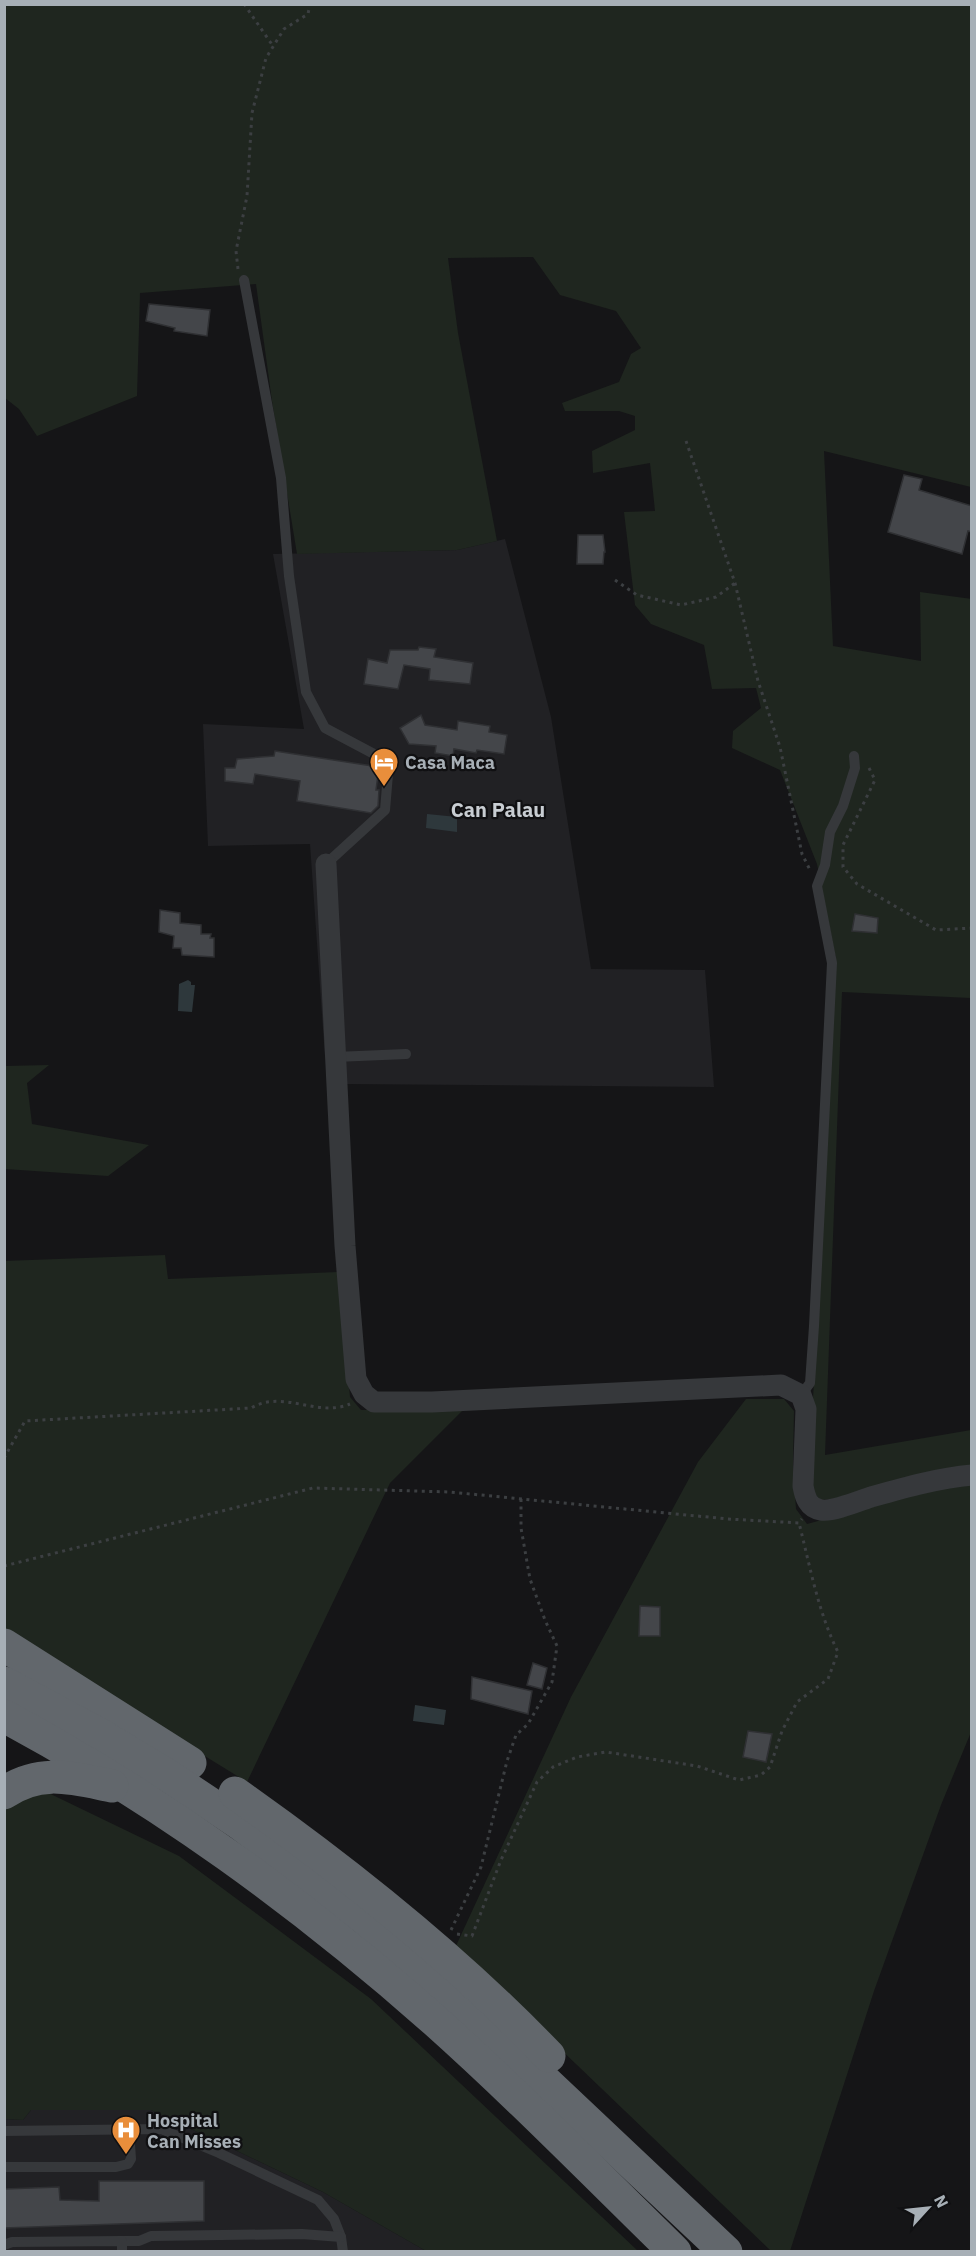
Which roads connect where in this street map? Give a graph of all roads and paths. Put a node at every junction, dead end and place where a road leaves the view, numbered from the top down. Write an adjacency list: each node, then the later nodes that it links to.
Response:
1 (244, 4): 3 (path)
2 (310, 4): 3 (path)
3 (273, 46): 4 (path)
4 (244, 280): 9 (lane)
5 (686, 441): 7 (path)
6 (615, 580): 7 (path)
7 (735, 583): 10 (path)
8 (854, 756): 10 (lane); 11 (path)
9 (326, 864): 13 (street)
10 (817, 886): 15 (lane)
11 (972, 928)
12 (406, 1054): 13 (lane)
13 (335, 1057): 14 (street)
14 (364, 1394): 15 (street); 16 (path)
15 (801, 1395): 19 (street)
16 (4, 1458)
17 (972, 1475): 19 (street)
18 (521, 1499): 20 (path); 20 (path); 21 (path)
19 (812, 1506): 20 (path)
20 (799, 1523)
21 (4, 1566)
22 (4, 1645): 29 (highway)
23 (8, 1701): 24 (highway); 29 (highway)
24 (135, 1791): 25 (highway); 34 (highway)
25 (4, 1793)
26 (129, 2129): 27 (lane); 28 (lane); 30 (lane)
27 (4, 2131)
28 (4, 2167)
29 (678, 2205): 35 (highway)
30 (341, 2237): 32 (lane); 33 (lane)
31 (4, 2245): 32 (lane)
32 (122, 2246)
33 (343, 2252)
34 (675, 2252)
35 (726, 2252)

